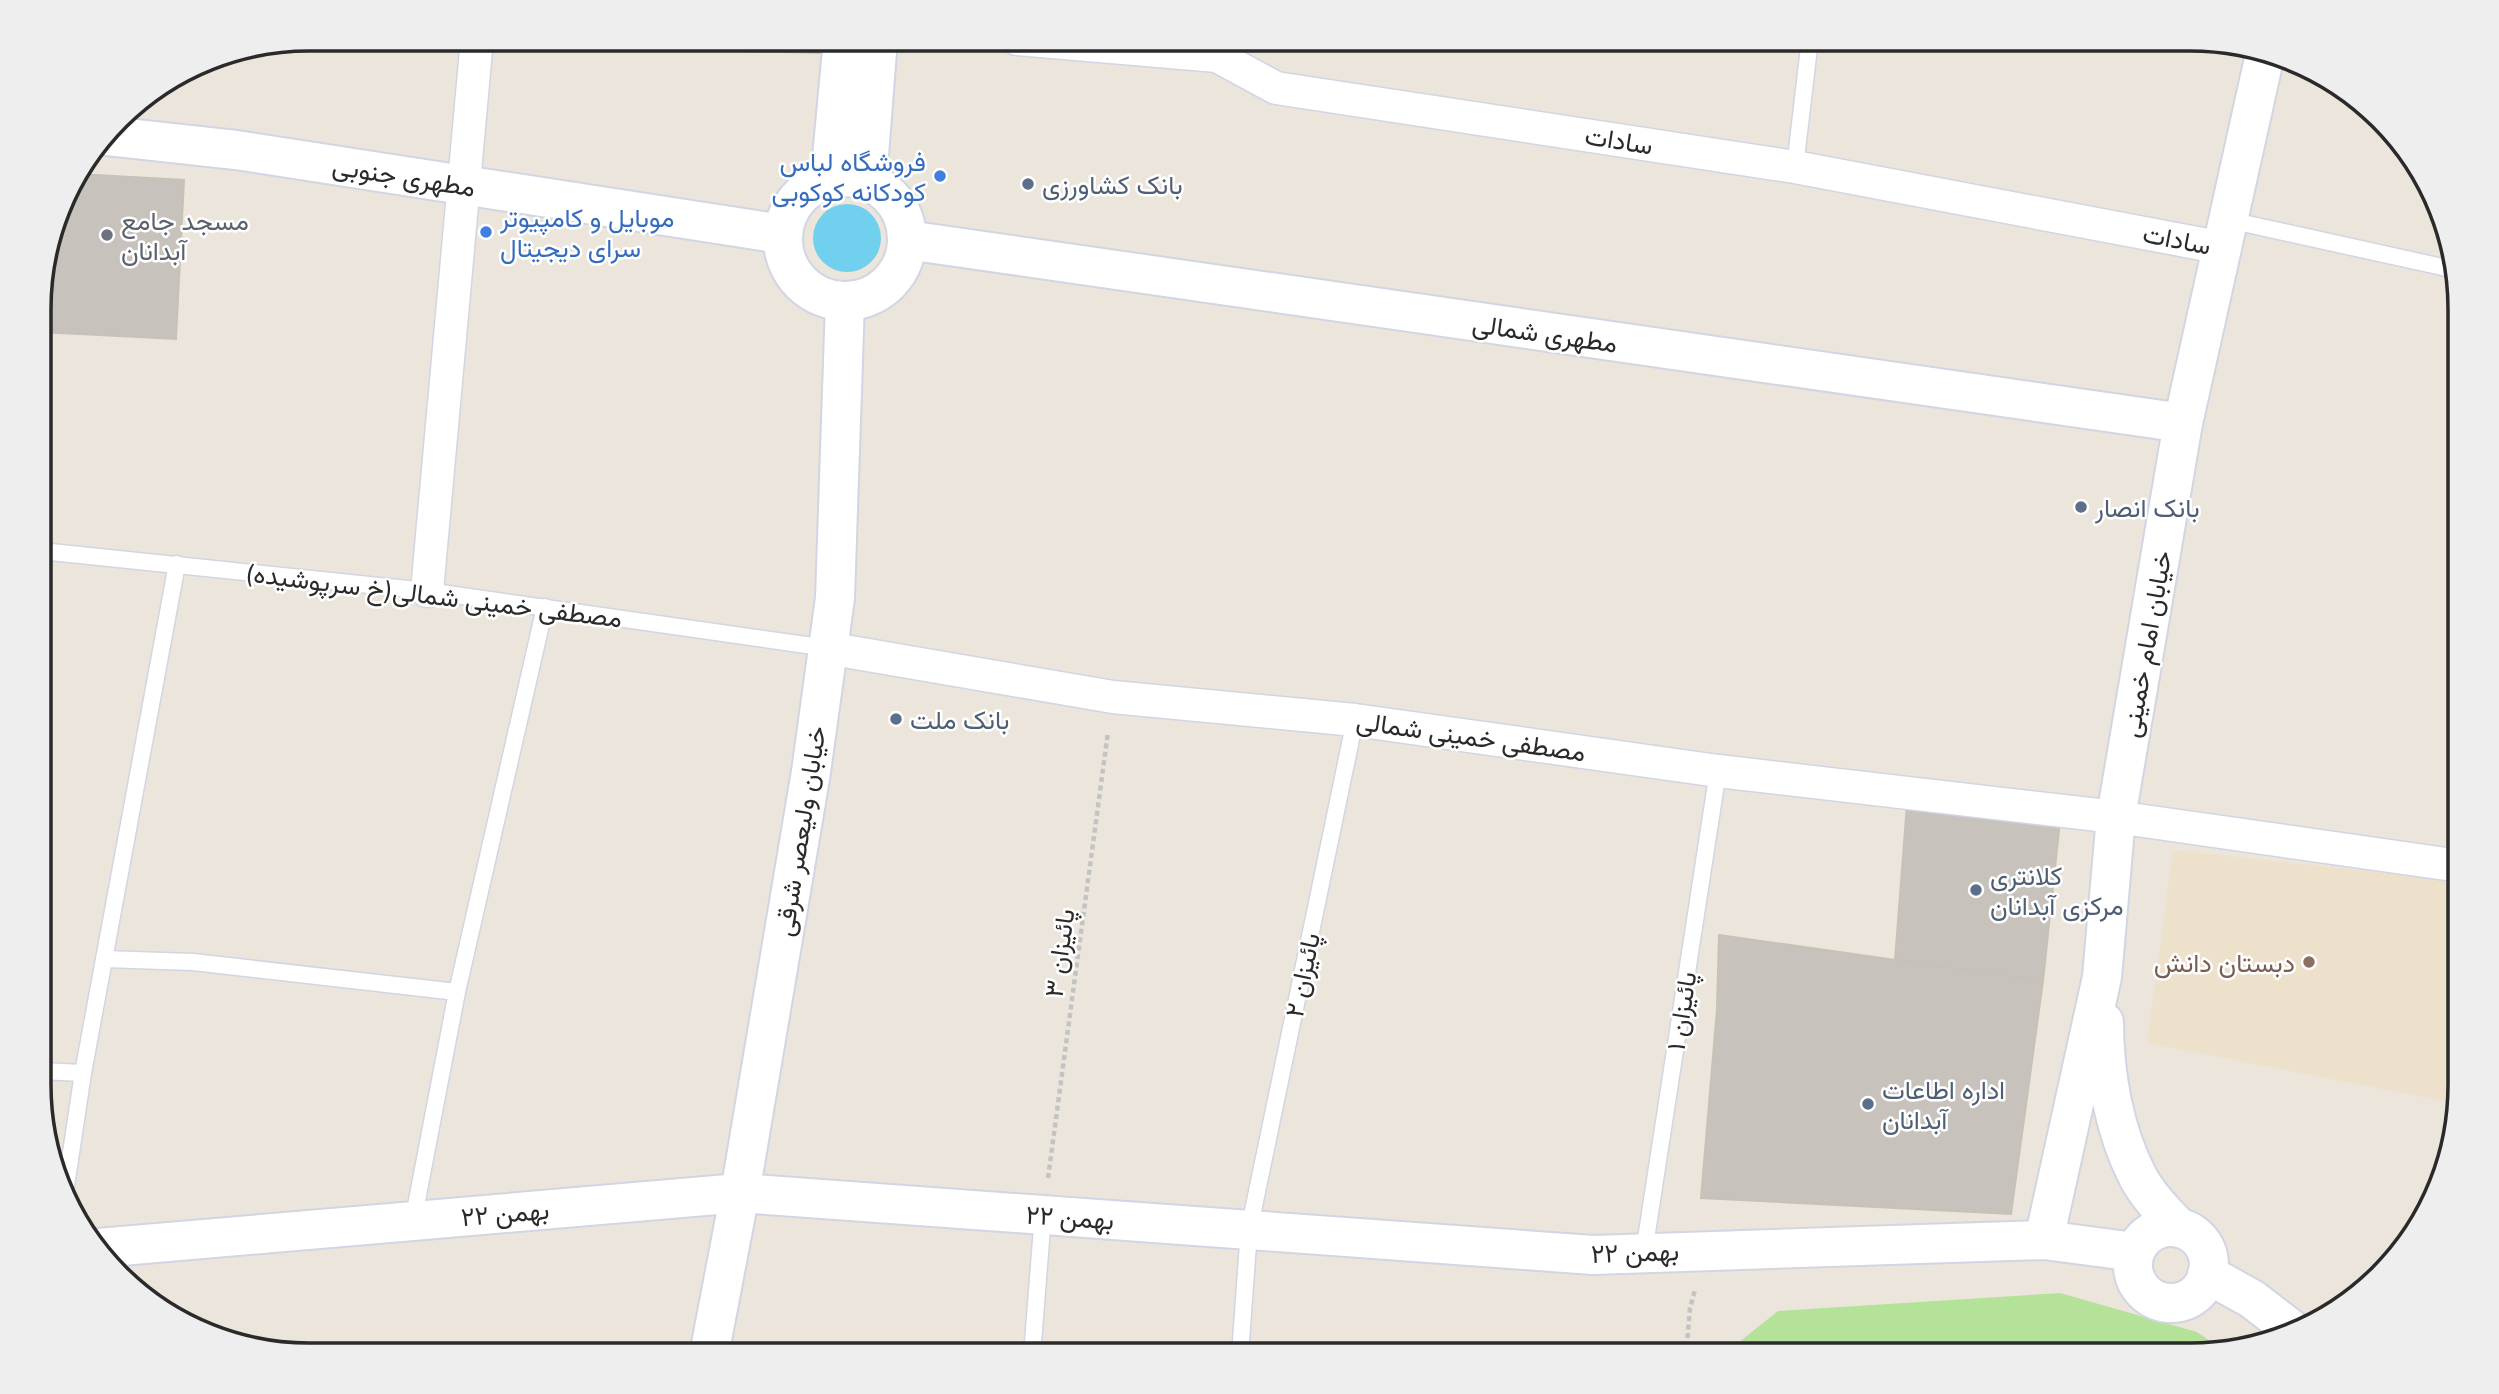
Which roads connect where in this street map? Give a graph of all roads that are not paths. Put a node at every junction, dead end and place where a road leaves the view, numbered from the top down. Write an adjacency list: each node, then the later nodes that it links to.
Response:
1 (476, 51): 11 (street)
2 (842, 51): 9 (main road)
3 (877, 51): 10 (main road)
4 (1161, 51): 8 (street, سادات)
5 (1808, 51): 8 (lane)
6 (2263, 62): 13 (main road, خیابان امام خمینی)
7 (117, 137): 11 (main road, مطهری جنوبی)
8 (1795, 167): 13 (street, سادات)
9 (830, 178): 10 (main road); 12 (main road)
10 (867, 181): 14 (main road)
11 (462, 186): 12 (main road, مطهری جنوبی); 20 (street)
12 (782, 234): 16 (main road)
13 (2226, 234): 15 (lane); 17 (main road, خیابان امام خمینی)
14 (907, 240): 16 (main road); 17 (main road, مطهری شمالی)
15 (2445, 268)
16 (845, 302): 22 (main road, خیابان ولیعصر شرقی)
17 (2183, 423): 25 (main road, خیابان امام خمینی)
18 (51, 552): 19 (lane, مصطفی خمینی شمالی(خ سرپوشیده))
19 (177, 564): 20 (lane, مصطفی خمینی شمالی(خ سرپوشیده)); 27 (lane)
20 (427, 591): 21 (lane, مصطفی خمینی شمالی(خ سرپوشیده))
21 (545, 607): 22 (lane, مصطفی خمینی شمالی(خ سرپوشیده)); 29 (lane)
22 (827, 648): 23 (street, مصطفی خمینی شمالی); 33 (main road, خیابان ولیعصر شرقی)
23 (1355, 720): 24 (street, مصطفی خمینی شمالی); 37 (lane, پائیزان ۲)
24 (1718, 771): 25 (street, مصطفی خمینی شمالی); 40 (lane, پائیزان ۱)
25 (2116, 817): 26 (street, مصطفی خمینی شمالی); 28 (main road, خیابان امام خمینی)
26 (2448, 864)
27 (104, 959): 29 (lane); 31 (lane)
28 (2102, 976): 36 (main road); 38 (main road, خیابان امام خمینی)
29 (457, 992): 35 (lane)
30 (51, 1071): 31 (lane)
31 (83, 1073): 32 (lane)
32 (67, 1177)
33 (740, 1193): 34 (main road, ۲۲ بهمن); 35 (main road, ۲۲ بهمن); 44 (main road, خیابان ولیعصر شرقی)
34 (1043, 1215): 37 (main road, ۲۲ بهمن); 45 (lane)
35 (413, 1221): 39 (main road, ۲۲ بهمن)
36 (2179, 1228): 41 (main road); 42 (main road)
37 (1248, 1230): 40 (main road, ۲۲ بهمن); 46 (lane, پائیزان ۲)
38 (2043, 1240): 40 (main road, ۲۲ بهمن); 41 (main road, ۲۲ بهمن)
39 (108, 1247)
40 (1644, 1252)
41 (2135, 1252): 42 (main road)
42 (2207, 1274): 43 (main road)
43 (2286, 1325)
44 (711, 1343)
45 (1033, 1343)
46 (1241, 1343)

